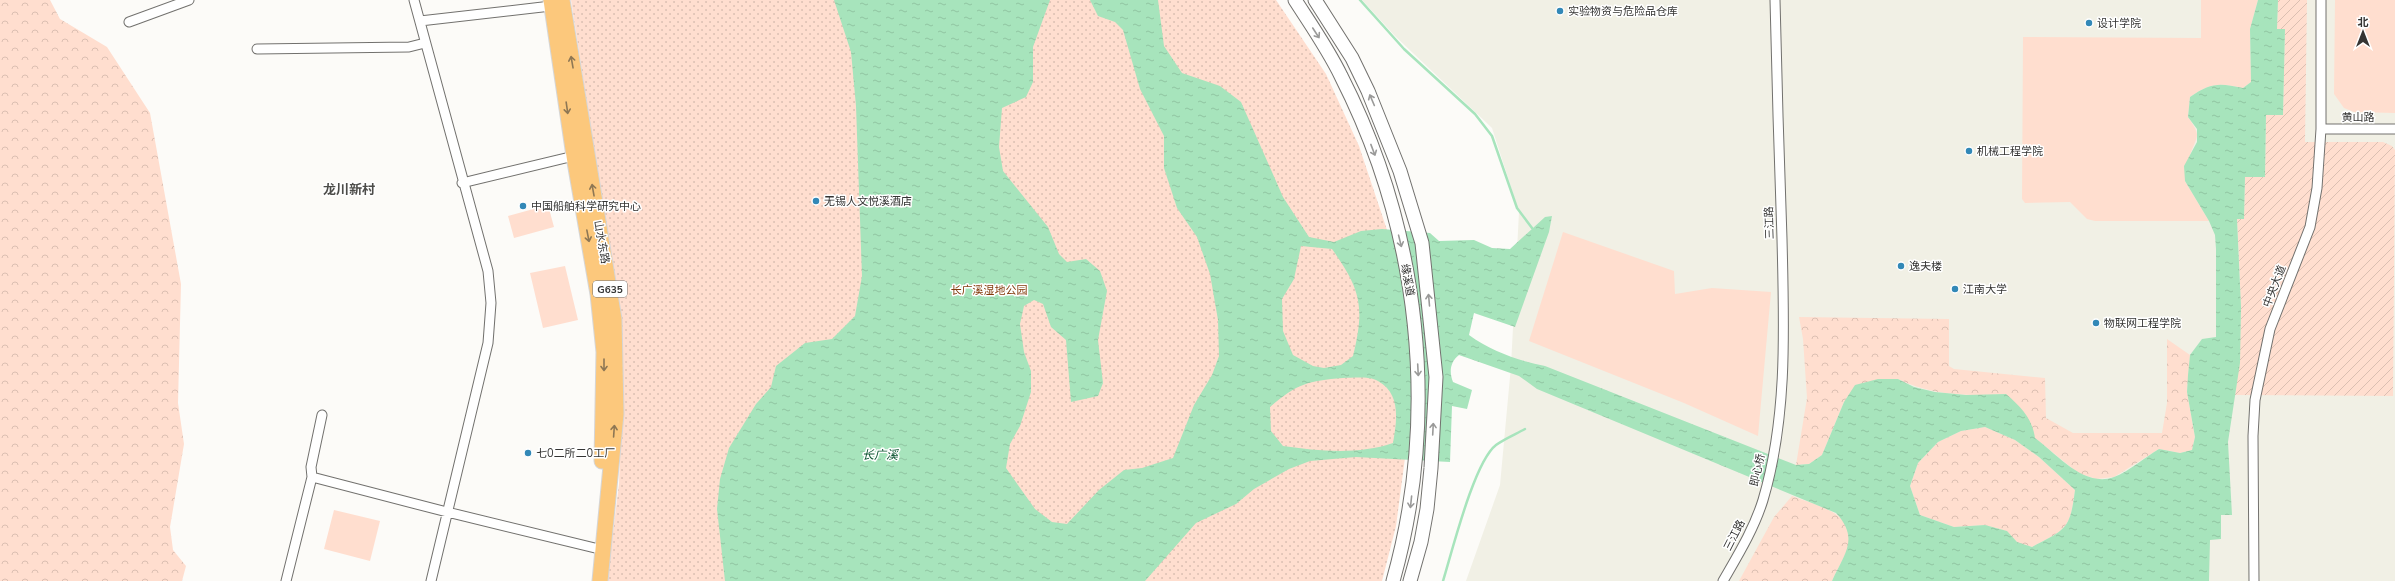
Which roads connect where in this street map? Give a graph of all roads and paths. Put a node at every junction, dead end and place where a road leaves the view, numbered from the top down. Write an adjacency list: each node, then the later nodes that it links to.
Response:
1 (189, 0): 9 (street)
2 (414, 0): 8 (street)
3 (1295, 0): 26 (main road, 缘溪道, one-way to 26)
4 (1315, 0): 27 (main road, 缘溪道, one-way to 4)
5 (1775, 0): 17 (street, 三江路)
6 (2321, 0): 12 (street, 中央大道)
7 (555, 2): 8 (street); 14 (highway, 山水东路 / G635, one-way to 14); 25 (highway, 山水东路 / G635, one-way to 7)
8 (420, 21): 10 (street)
9 (129, 22)
10 (425, 43): 11 (street); 15 (street)
11 (257, 49)
12 (2321, 129): 13 (street, 黄山路); 29 (street, 中央大道)
13 (2395, 129)
14 (574, 156): 15 (street); 21 (highway, 山水东路 / G635, one-way to 21)
15 (462, 182): 20 (street)
16 (322, 415): 18 (street)
17 (1775, 446): 19 (street, 即心桥)
18 (312, 477): 20 (street); 22 (street)
19 (1763, 499): 28 (street, 三江路)
20 (447, 512): 21 (street); 23 (street)
21 (595, 548): 24 (highway, 山水东路 / G635)
22 (286, 581)
23 (431, 581)
24 (591, 581)
25 (600, 581)
26 (1393, 581)
27 (1410, 581)
28 (1723, 581)
29 (2254, 581)

